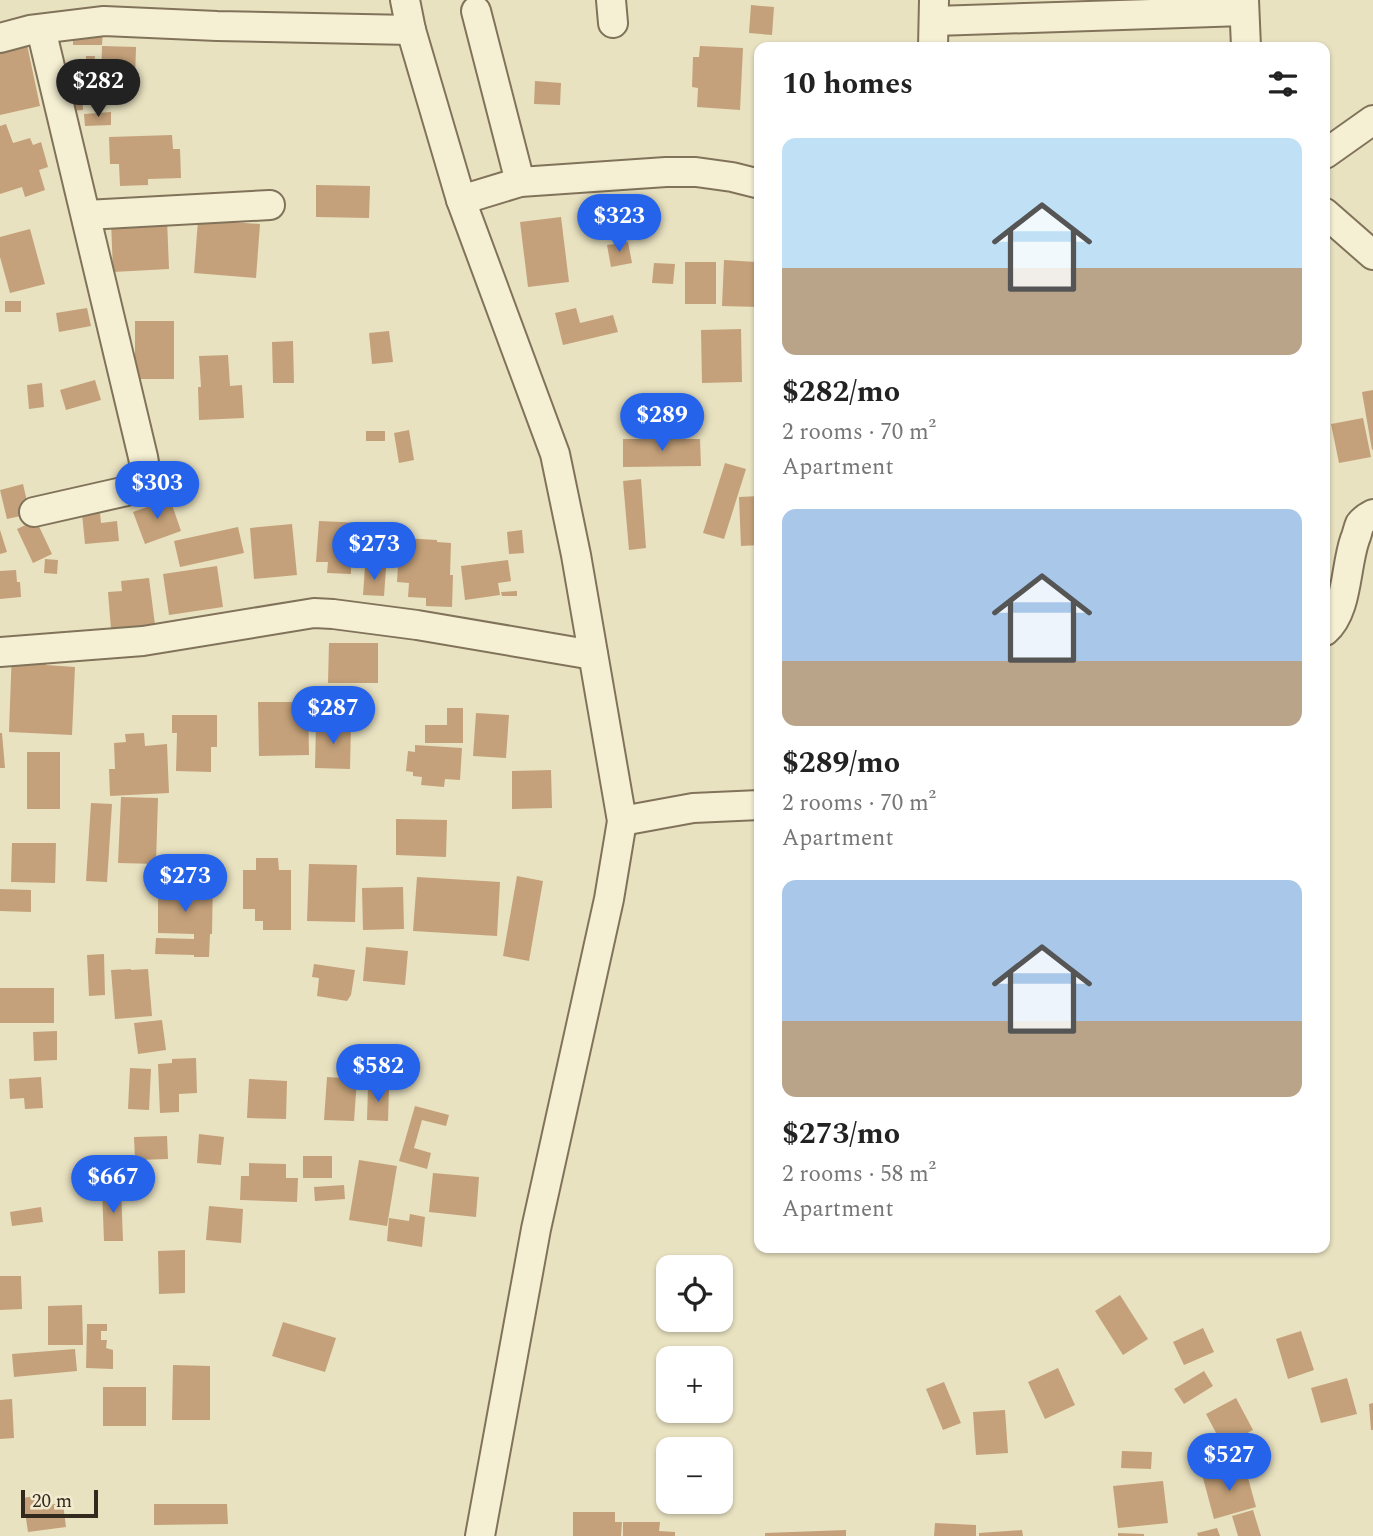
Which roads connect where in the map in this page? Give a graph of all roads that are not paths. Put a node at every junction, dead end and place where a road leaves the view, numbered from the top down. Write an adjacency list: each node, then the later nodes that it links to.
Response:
1 (405, 0): 7 (street)
2 (1244, 5): 3 (street); 9 (street)
3 (1025, 9): 5 (street)
4 (476, 11): 13 (street)
5 (934, 23)
6 (41, 29): 7 (street); 8 (street); 16 (street)
7 (411, 30): 14 (street)
8 (0, 38)
9 (1246, 42)
10 (1373, 120): 11 (street)
11 (1330, 150)
12 (754, 182): 13 (street)
13 (520, 183): 14 (street)
14 (461, 200): 23 (street)
15 (270, 205): 16 (street)
16 (86, 215): 19 (street)
17 (1330, 217): 18 (street)
18 (1373, 255)
19 (34, 512)
20 (1373, 513): 21 (street)
21 (1330, 627)
22 (0, 652): 23 (street)
23 (593, 655): 25 (street)
24 (754, 805): 25 (street)
25 (622, 821): 26 (street)
26 (480, 1536)

